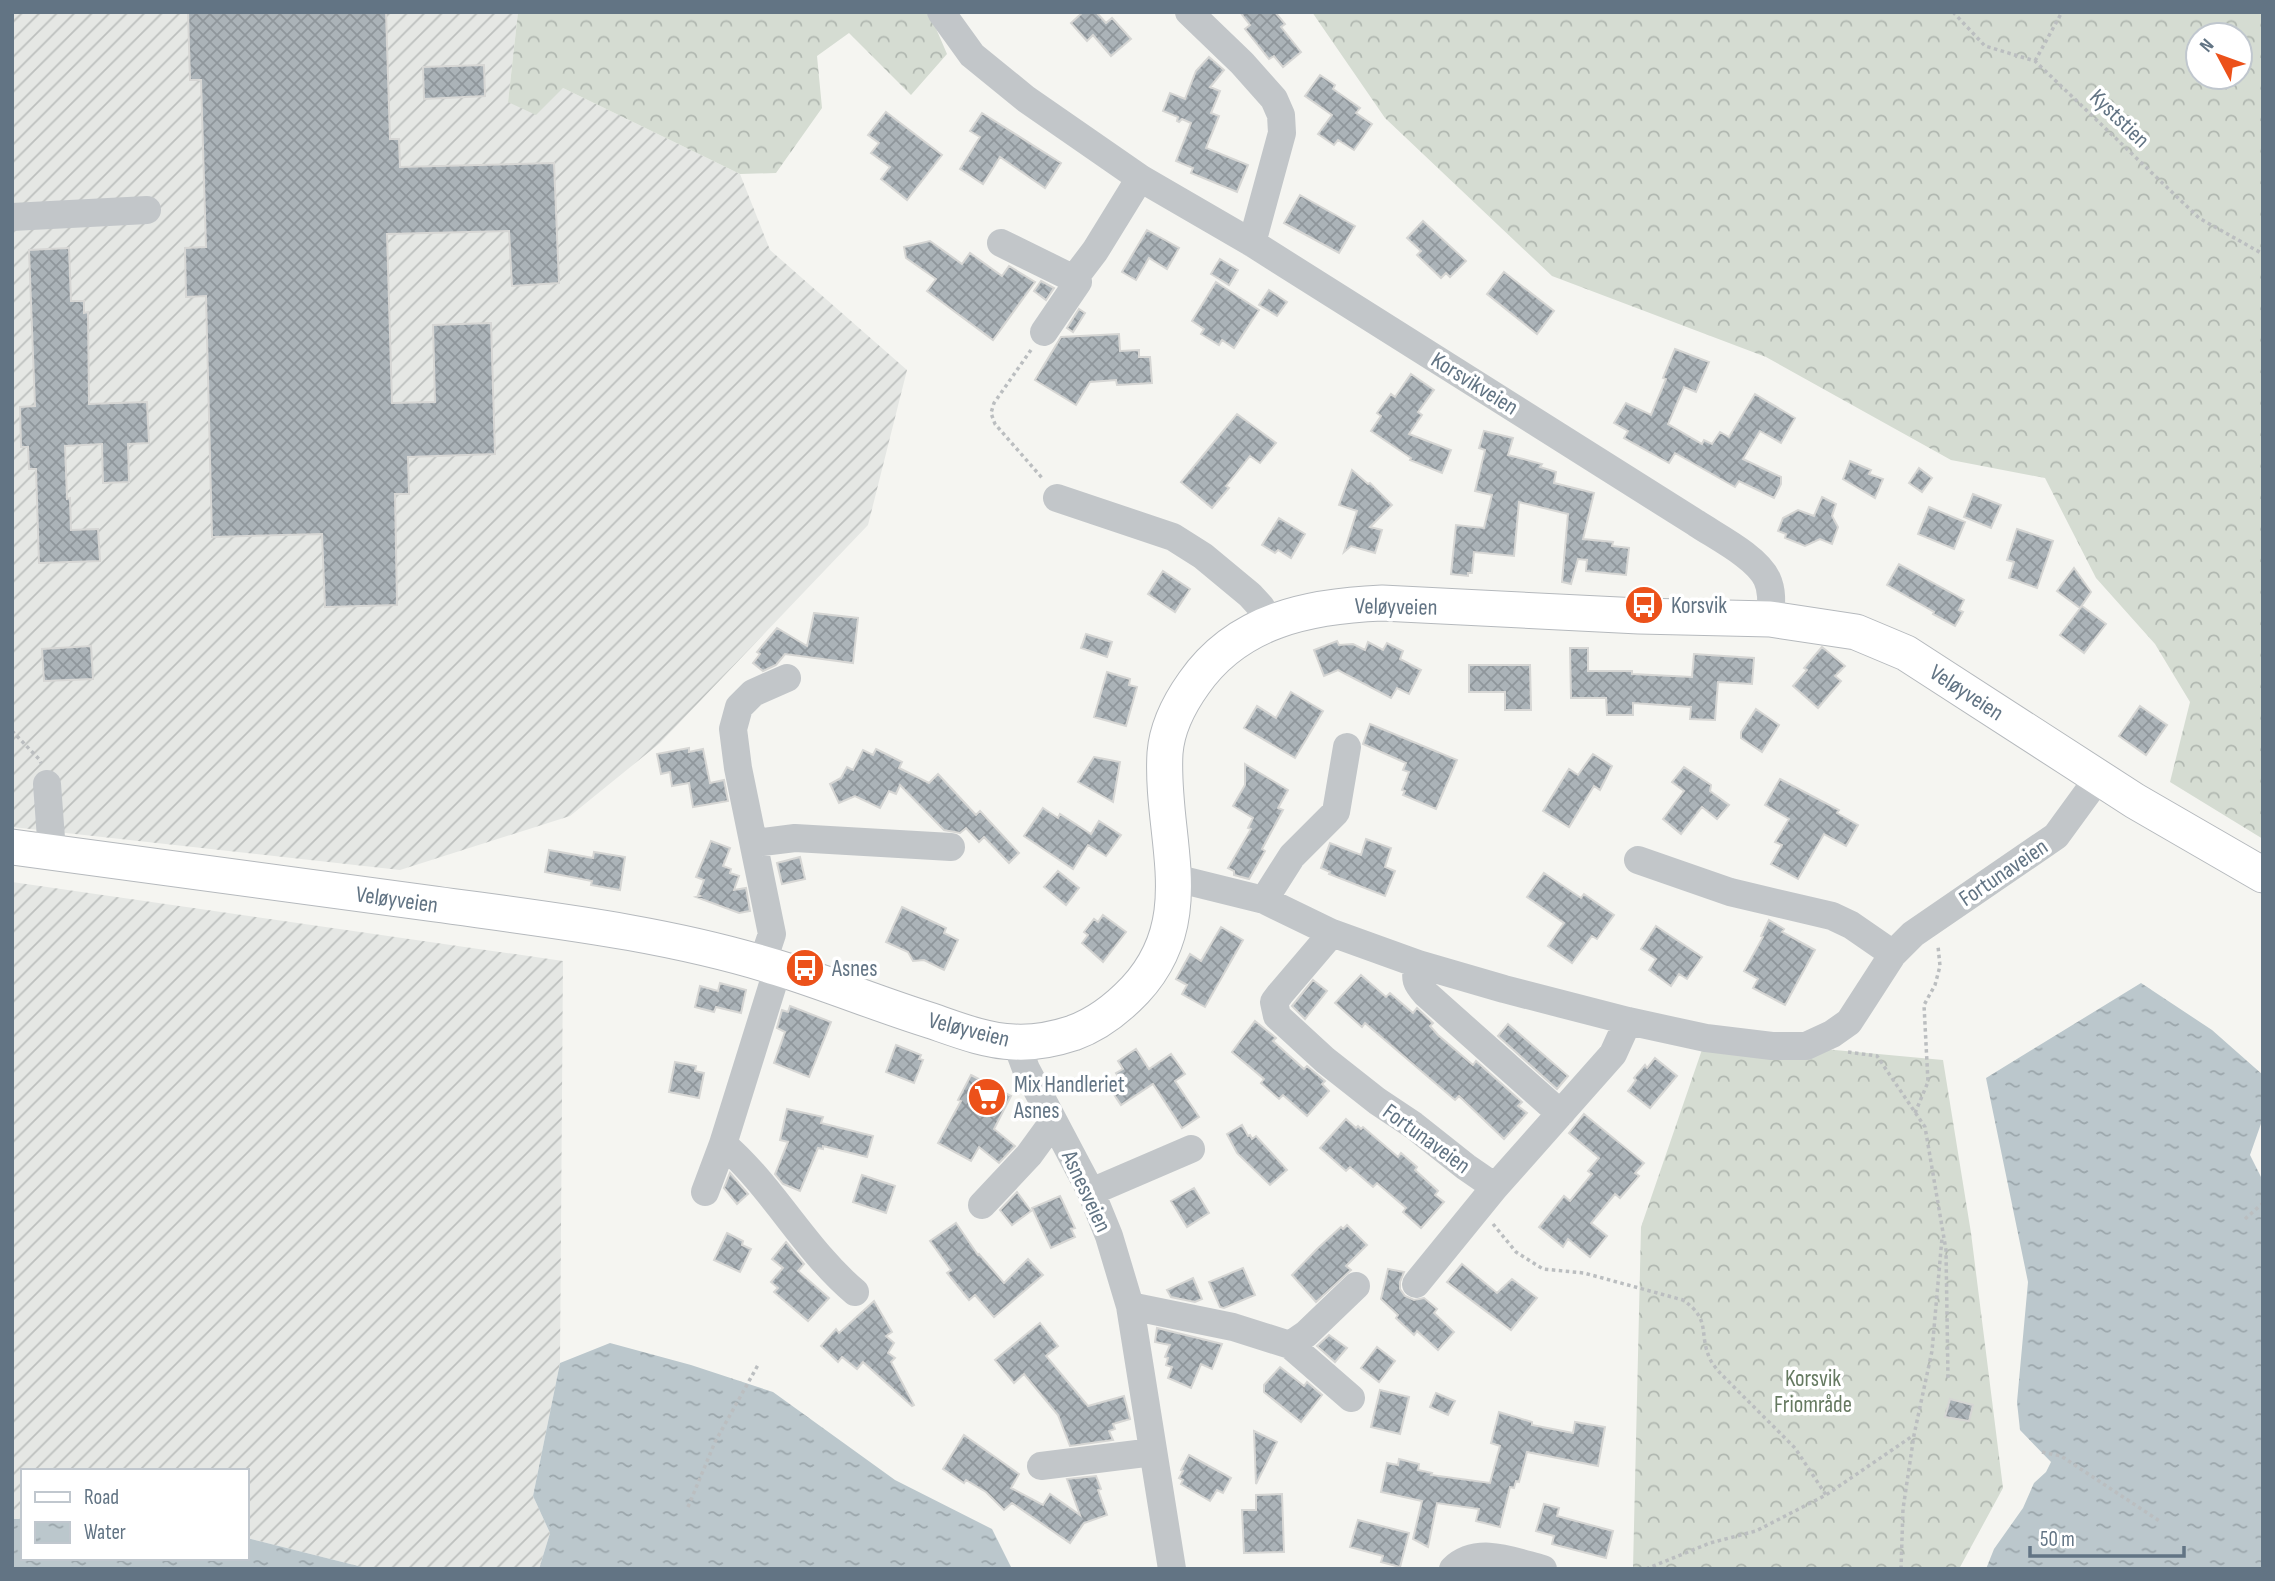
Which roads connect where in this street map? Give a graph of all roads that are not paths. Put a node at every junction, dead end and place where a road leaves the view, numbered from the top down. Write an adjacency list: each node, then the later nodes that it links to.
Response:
1 (942, 12): 3 (street, Korsvikveien)
2 (1189, 12): 7 (street)
3 (1140, 178): 7 (street, Korsvikveien); 8 (street)
4 (147, 209): 5 (street)
5 (12, 217)
6 (1001, 243): 8 (street)
7 (1252, 243): 11 (street, Korsvikveien)
8 (1076, 276): 9 (street)
9 (1044, 332)
10 (1057, 498): 12 (street)
11 (1770, 619): 12 (main road, Veløyveien); 15 (main road, Veløyveien)
12 (1268, 622): 23 (main road, Veløyveien)
13 (787, 678): 17 (street)
14 (1347, 747): 24 (street)
15 (2099, 777): 22 (main road, Veløyveien); 26 (street, Fortunaveien)
16 (47, 784): 20 (street)
17 (754, 843): 19 (street); 28 (street)
18 (12, 847): 20 (main road, Veløyveien)
19 (951, 847)
20 (52, 852): 28 (main road, Veløyveien)
21 (1638, 860): 26 (street)
22 (2263, 875)
23 (1175, 878): 24 (street, Fortunaveien); 30 (main road, Veløyveien)
24 (1264, 900): 25 (street, Fortunaveien)
25 (1332, 933): 27 (street, Fortunaveien); 37 (street, Fortunaveien)
26 (1893, 954): 29 (street, Fortunaveien)
27 (1419, 964): 29 (street, Fortunaveien); 31 (street)
28 (770, 966): 30 (main road, Veløyveien); 33 (street)
29 (1628, 1021): 31 (street, Fortunaveien)
30 (1016, 1042): 32 (street, Asnesveien)
31 (1562, 1112): 37 (street, Fortunaveien)
32 (1053, 1122): 36 (street, Asnesveien); 38 (street)
33 (723, 1144): 35 (street); 41 (street)
34 (1191, 1149): 36 (street)
35 (705, 1192)
36 (1091, 1192): 42 (street, Asnesveien)
37 (1487, 1196): 39 (street)
38 (982, 1205)
39 (1416, 1284)
40 (1356, 1286): 43 (street)
41 (855, 1292)
42 (1130, 1306): 43 (street); 45 (street, Asnesveien)
43 (1290, 1345): 44 (street)
44 (1351, 1398)
45 (1153, 1452): 46 (street); 47 (street, Asnesveien)
46 (1041, 1466)
47 (1172, 1569)
48 (1453, 1569): 49 (street)
49 (1543, 1569)

